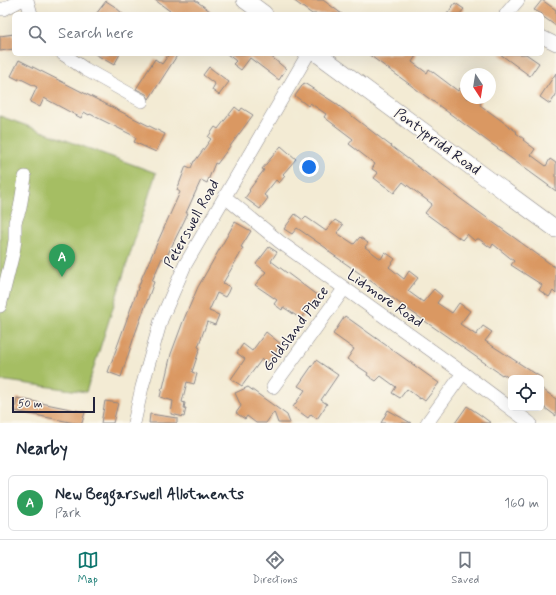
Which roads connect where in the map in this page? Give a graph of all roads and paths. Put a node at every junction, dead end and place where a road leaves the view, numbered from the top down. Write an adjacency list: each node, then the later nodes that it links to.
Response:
1 (21, 0): 5 (street)
2 (27, 0): 6 (street)
3 (245, 0): 7 (main road)
4 (518, 0): 8 (street)
5 (0, 9)
6 (30, 12)
7 (261, 12)
8 (508, 12)
9 (544, 39): 10 (street)
10 (556, 44)
11 (66, 56): 14 (street)
12 (307, 56): 16 (street, Peterswell Road)
13 (321, 56): 17 (main road, Pontypridd Road)
14 (142, 101)
15 (25, 177): 19 (street)
16 (225, 197): 18 (street, Lidmore Road); 22 (street, Peterswell Road)
17 (556, 229)
18 (344, 289): 20 (street, Lidmore Road); 21 (street, Goldsland Place)
19 (0, 306)
20 (463, 373): 23 (street); 24 (street, Lidmore Road)
21 (273, 387)
22 (134, 423)
23 (427, 423)
24 (530, 423)

